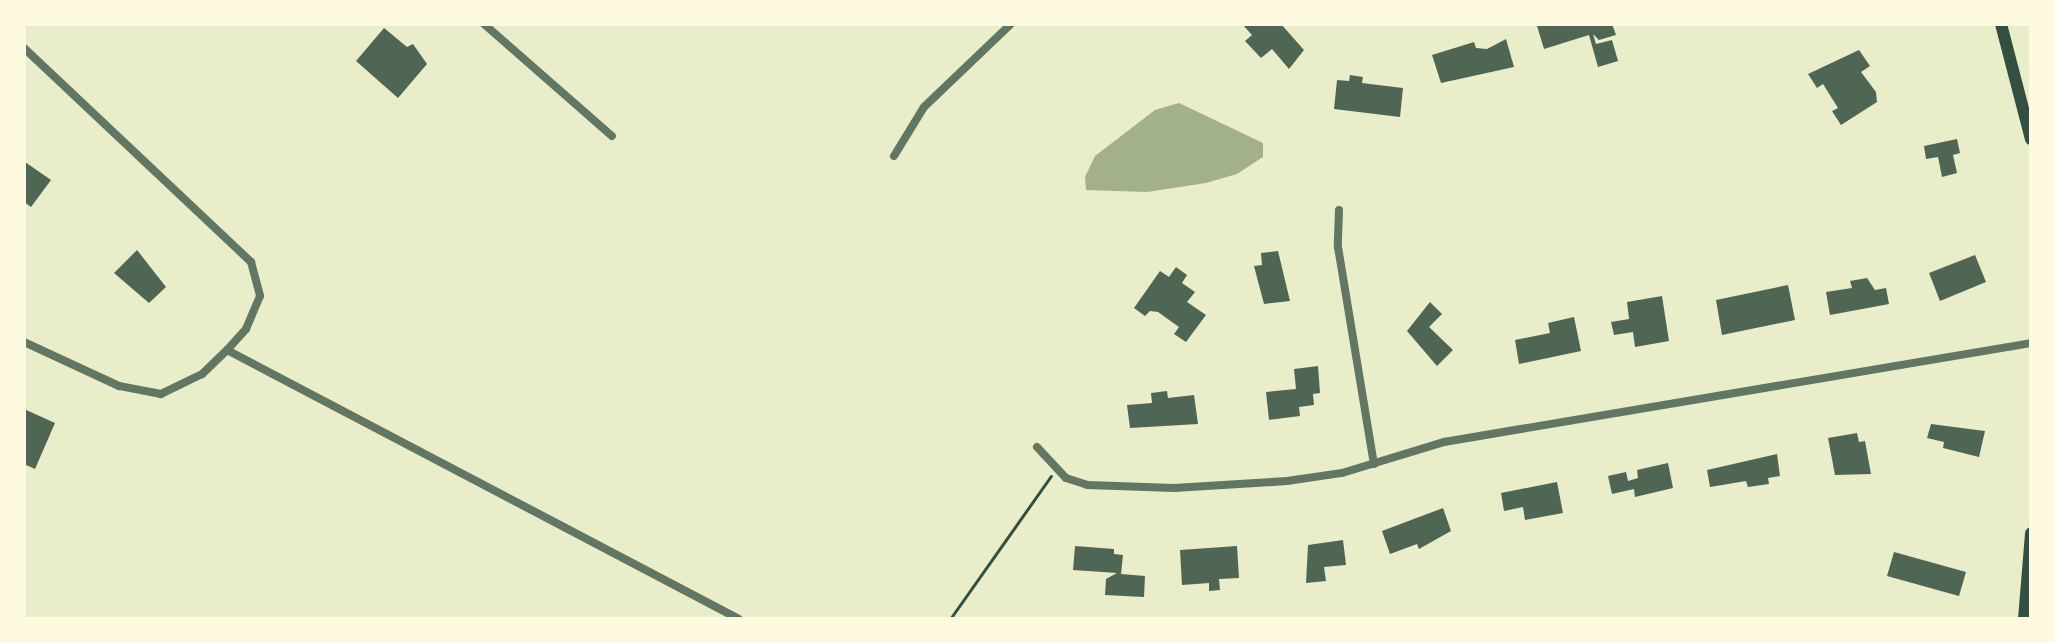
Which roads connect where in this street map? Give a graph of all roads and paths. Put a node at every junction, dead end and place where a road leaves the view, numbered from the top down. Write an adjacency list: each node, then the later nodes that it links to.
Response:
1 (484, 24): 5 (street)
2 (1011, 24): 7 (street)
3 (2001, 24): 6 (main road)
4 (24, 48): 11 (street)
5 (612, 136)
6 (2031, 139)
7 (894, 156)
8 (1339, 210): 13 (street)
9 (24, 342): 11 (street)
10 (2031, 343): 13 (street)
11 (227, 350): 16 (street)
12 (1037, 447): 14 (street)
13 (1374, 464): 14 (street)
14 (1055, 469): 17 (path)
15 (2031, 533): 18 (main road)
16 (739, 619)
17 (950, 619)
18 (2024, 619)

